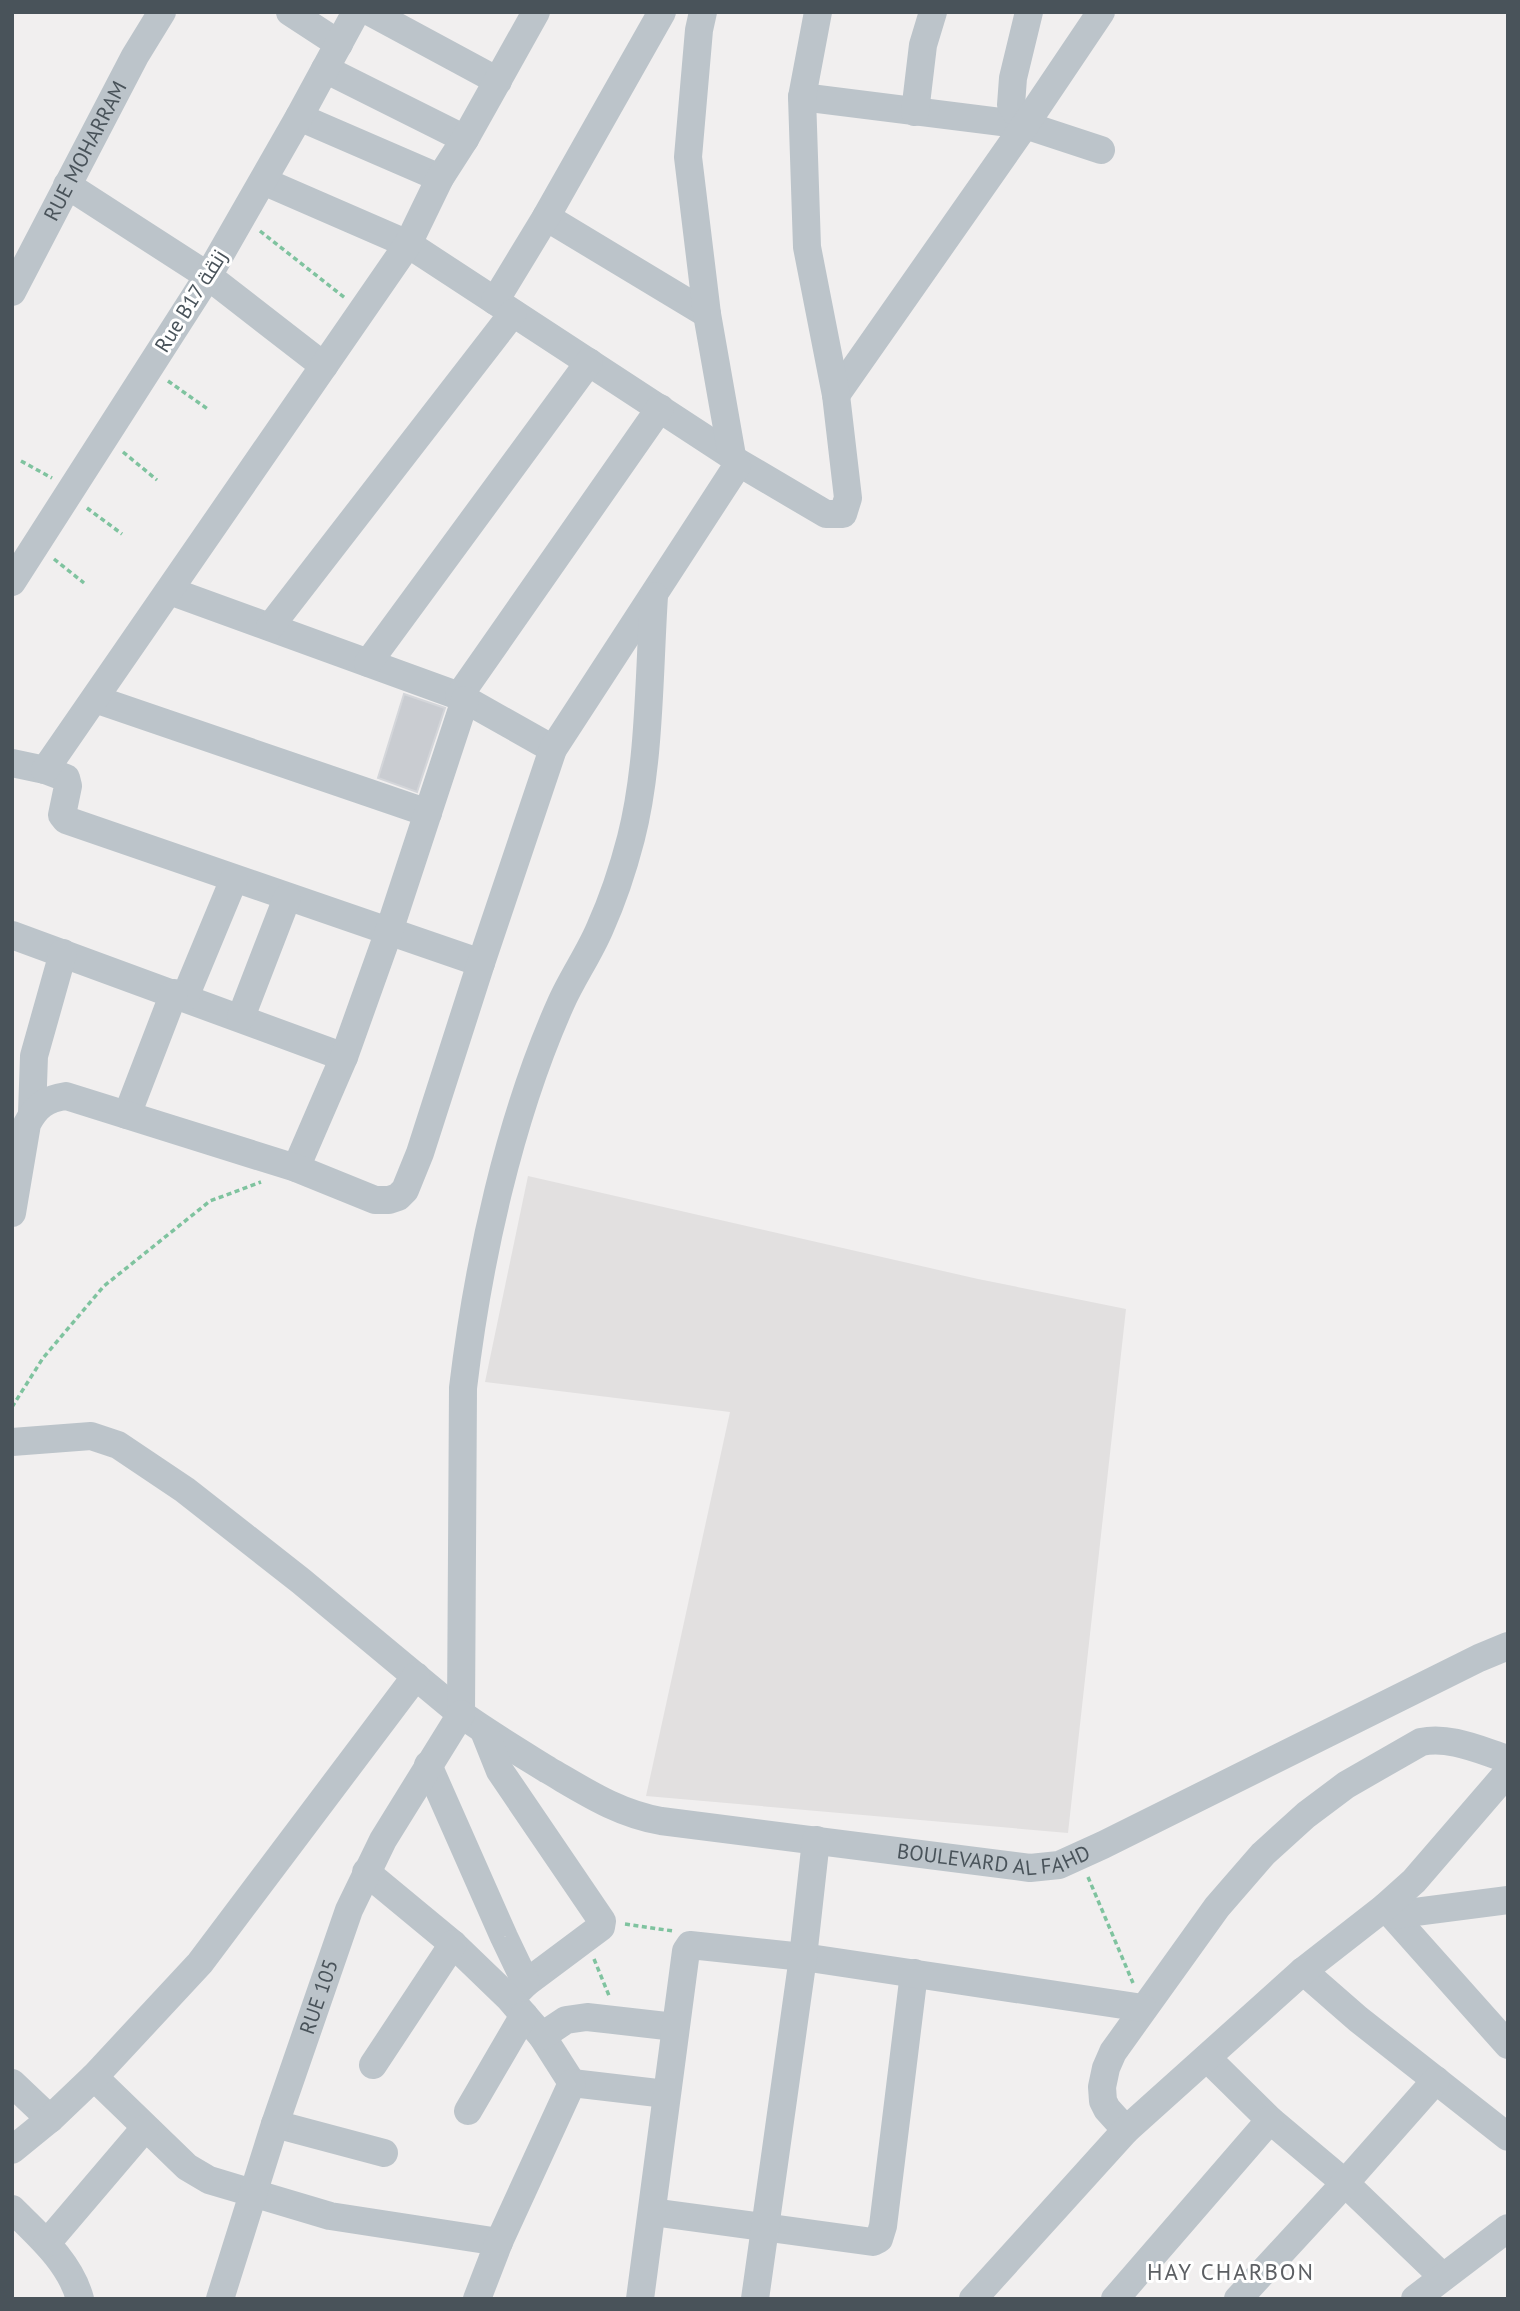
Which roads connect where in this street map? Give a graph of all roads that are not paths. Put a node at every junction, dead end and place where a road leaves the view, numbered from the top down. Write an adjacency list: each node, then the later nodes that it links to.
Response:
1 (162, 12): 23 (street, RUE MOHARRAM)
2 (290, 12): 12 (street)
3 (356, 12): 12 (street, Rue B17 زنقة)
4 (370, 12): 14 (street)
5 (818, 12): 15 (street)
6 (933, 12): 16 (street)
7 (1029, 12): 18 (street)
8 (1101, 12): 18 (street)
9 (533, 13): 14 (street)
10 (660, 13): 11 (street); 24 (street)
11 (701, 21): 29 (street)
12 (338, 44): 13 (street, Rue B17 زنقة)
13 (325, 69): 17 (street, Rue B17 زنقة); 19 (street)
14 (498, 81): 19 (street)
15 (802, 97): 16 (street); 32 (street)
16 (915, 112): 18 (street)
17 (299, 117): 21 (street); 22 (street, Rue B17 زنقة)
18 (1025, 125): 20 (street); 32 (street)
19 (465, 139): 21 (street)
20 (1101, 150)
21 (440, 178): 25 (street)
22 (262, 181): 25 (street); 26 (street, Rue B17 زنقة)
23 (67, 185): 26 (street); 27 (street, RUE MOHARRAM)
24 (546, 217): 28 (street); 29 (street)
25 (408, 244): 28 (street); 31 (street)
26 (208, 276): 31 (street); 35 (street, Rue B17 زنقة)
27 (12, 292)
28 (504, 307): 30 (street); 38 (street)
29 (707, 314): 34 (street)
30 (589, 362): 33 (street); 39 (street)
31 (324, 366): 36 (street)
32 (836, 395): 34 (street)
33 (660, 408): 34 (street); 40 (street)
34 (734, 458): 37 (street)
35 (12, 582)
36 (170, 591): 38 (street); 41 (street)
37 (655, 593): 42 (street); 62 (street)
38 (270, 628): 39 (street)
39 (368, 663): 40 (street)
40 (462, 698): 42 (street); 45 (street)
41 (95, 699): 44 (street); 45 (street)
42 (553, 749): 51 (street)
43 (12, 763): 44 (street)
44 (46, 770): 46 (street)
45 (428, 813): 48 (street)
46 (234, 879): 47 (street); 52 (street)
47 (288, 898): 48 (street); 53 (street)
48 (389, 931): 51 (street); 54 (street)
49 (12, 934): 50 (street)
50 (63, 953): 52 (street); 55 (street)
51 (481, 963): 57 (street)
52 (180, 995): 53 (street); 56 (street)
53 (241, 1017): 54 (street)
54 (344, 1057): 57 (street)
55 (32, 1113): 56 (street); 58 (street)
56 (127, 1115): 57 (street)
57 (296, 1168)
58 (12, 1213)
59 (12, 1442): 61 (street, BOULEVARD AL FAHD)
60 (1508, 1646): 67 (street, BOULEVARD AL FAHD)
61 (416, 1676): 62 (street, BOULEVARD AL FAHD); 82 (street)
62 (461, 1714): 63 (street, BOULEVARD AL FAHD); 65 (street, RUE 105)
63 (484, 1731): 67 (street, BOULEVARD AL FAHD); 75 (street)
64 (1508, 1759): 76 (street)
65 (428, 1765): 68 (street, RUE 105); 75 (street)
66 (1508, 1772): 70 (street)
67 (816, 1840): 72 (street)
68 (366, 1872): 71 (street); 90 (street, RUE 105)
69 (1508, 1900): 70 (street)
70 (1389, 1911): 73 (street); 79 (street)
71 (453, 1944): 75 (street); 81 (street)
72 (803, 1957): 74 (street); 77 (street); 100 (street)
73 (1303, 1971): 80 (street); 83 (street)
74 (914, 1973): 76 (street); 100 (street)
75 (520, 1999): 78 (street); 87 (street)
76 (1143, 2008): 92 (street)
77 (675, 2027): 78 (street); 86 (street)
78 (542, 2036): 85 (street)
79 (1508, 2045)
80 (1207, 2059): 89 (street); 92 (street)
81 (373, 2065)
82 (94, 2077): 88 (street); 91 (street)
83 (1436, 2080): 93 (street); 96 (street)
84 (12, 2083): 88 (street)
85 (572, 2083): 86 (street); 102 (street)
86 (666, 2094): 99 (street)
87 (468, 2111)
88 (50, 2119): 94 (street)
89 (1270, 2120): 96 (street); 105 (street)
90 (275, 2124): 95 (street); 97 (street, RUE 105)
91 (145, 2128): 97 (street); 103 (street)
92 (1126, 2130): 111 (street)
93 (1508, 2137)
94 (12, 2150)
95 (384, 2153)
96 (1345, 2183): 104 (street); 112 (street)
97 (252, 2193): 102 (street); 107 (street, RUE 105)
98 (12, 2209): 103 (street)
99 (652, 2212): 100 (street); 109 (street)
100 (765, 2228): 110 (street)
101 (1508, 2228): 104 (street)
102 (499, 2242): 108 (street)
103 (47, 2243): 106 (street)
104 (1443, 2277): 113 (street)
105 (1127, 2295)
106 (80, 2299)
107 (220, 2299)
108 (477, 2299)
109 (640, 2299)
110 (755, 2299)
111 (974, 2299)
112 (1238, 2299)
113 (1415, 2299)

